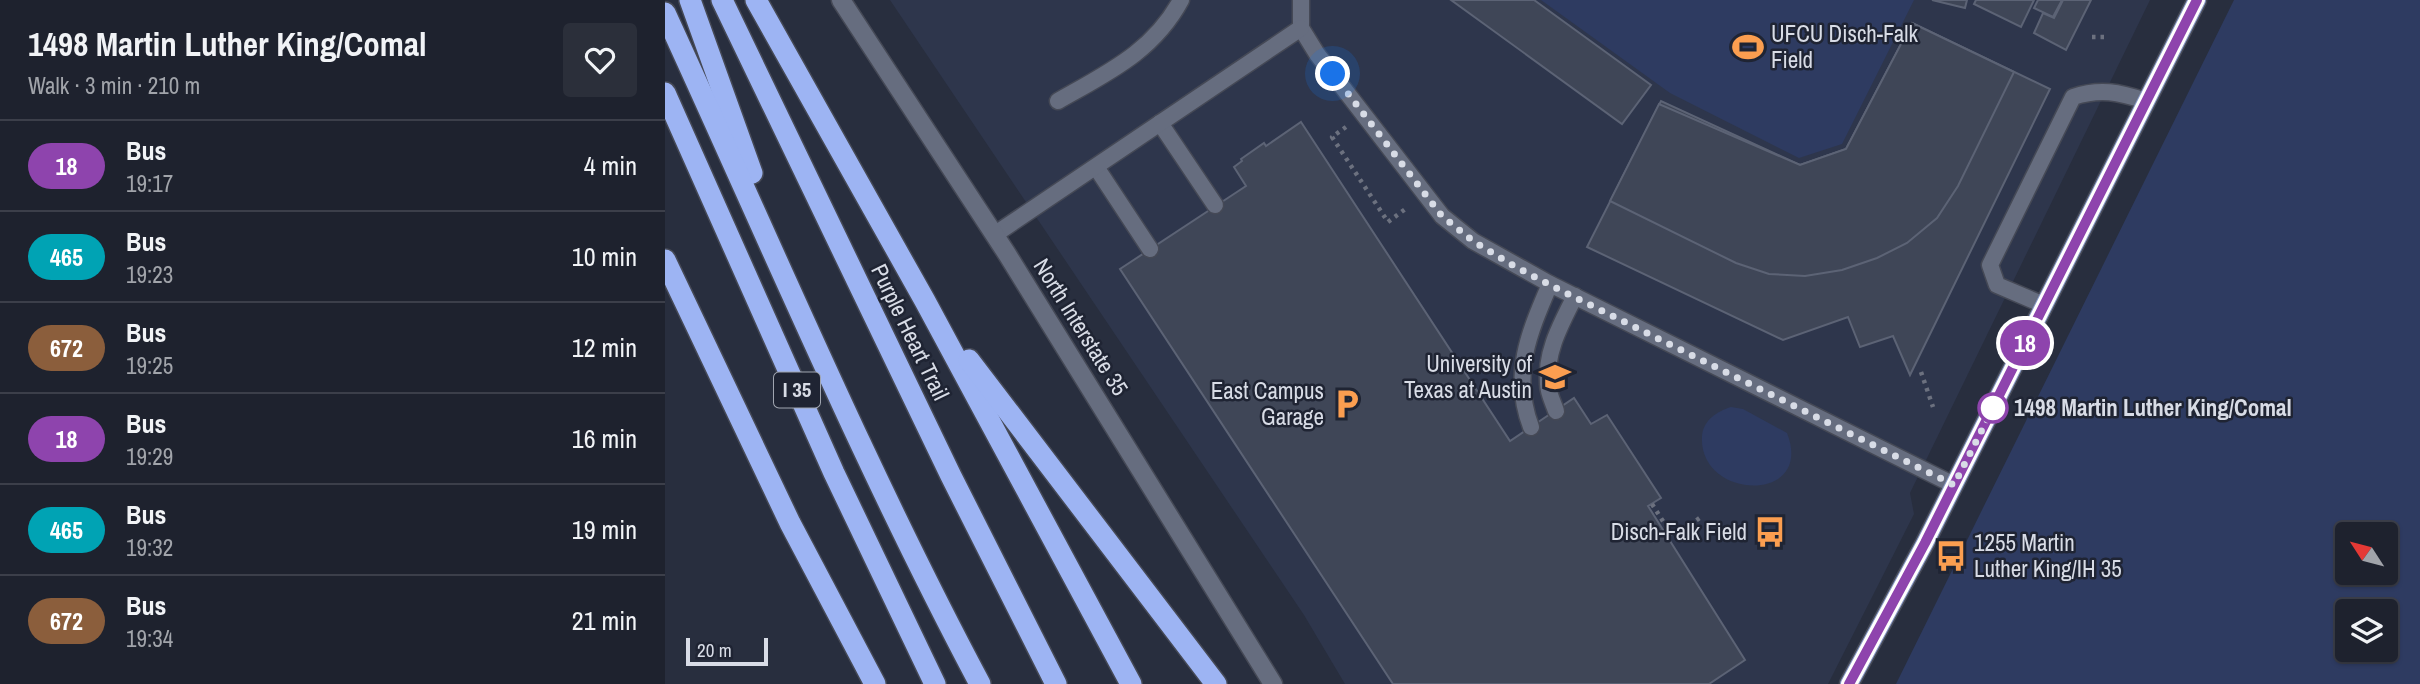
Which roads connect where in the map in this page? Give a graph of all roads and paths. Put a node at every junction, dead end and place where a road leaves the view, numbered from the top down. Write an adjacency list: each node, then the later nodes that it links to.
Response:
1 (690, 0): 27 (highway)
2 (722, 0): 38 (highway, Purple Heart Trail)
3 (756, 0): 25 (highway)
4 (841, 0): 20 (main road, North Interstate 35)
5 (1181, 0): 13 (lane)
6 (1301, 0): 9 (lane)
7 (2197, 0): 14 (main road)
8 (665, 13): 27 (highway, I 35)
9 (1301, 28): 15 (lane); 23 (lane)
10 (2092, 37): 11 (path)
11 (2105, 37)
12 (665, 93): 36 (highway, I 35)
13 (1058, 101)
14 (2146, 101): 26 (main road); 26 (lane)
15 (1160, 123): 17 (lane); 18 (lane)
16 (1346, 127): 19 (path)
17 (1096, 167): 20 (lane); 21 (lane)
18 (1215, 205)
19 (1409, 206)
20 (994, 235): 41 (main road, North Interstate 35)
21 (1150, 249)
22 (665, 260): 35 (highway)
23 (1550, 284): 24 (lane); 31 (lane)
24 (1575, 296): 30 (lane); 32 (lane)
25 (925, 301): 39 (highway); 40 (highway)
26 (2044, 305): 32 (main road)
27 (799, 307): 37 (highway, I 35)
28 (1921, 372): 29 (path)
29 (1933, 407)
30 (1556, 411)
31 (1531, 427)
32 (1954, 485): 42 (main road)
33 (1652, 504): 34 (path)
34 (1701, 516)
35 (875, 684)
36 (935, 684)
37 (980, 684)
38 (1056, 684)
39 (1131, 684)
40 (1216, 684)
41 (1273, 684)
42 (1849, 684)

